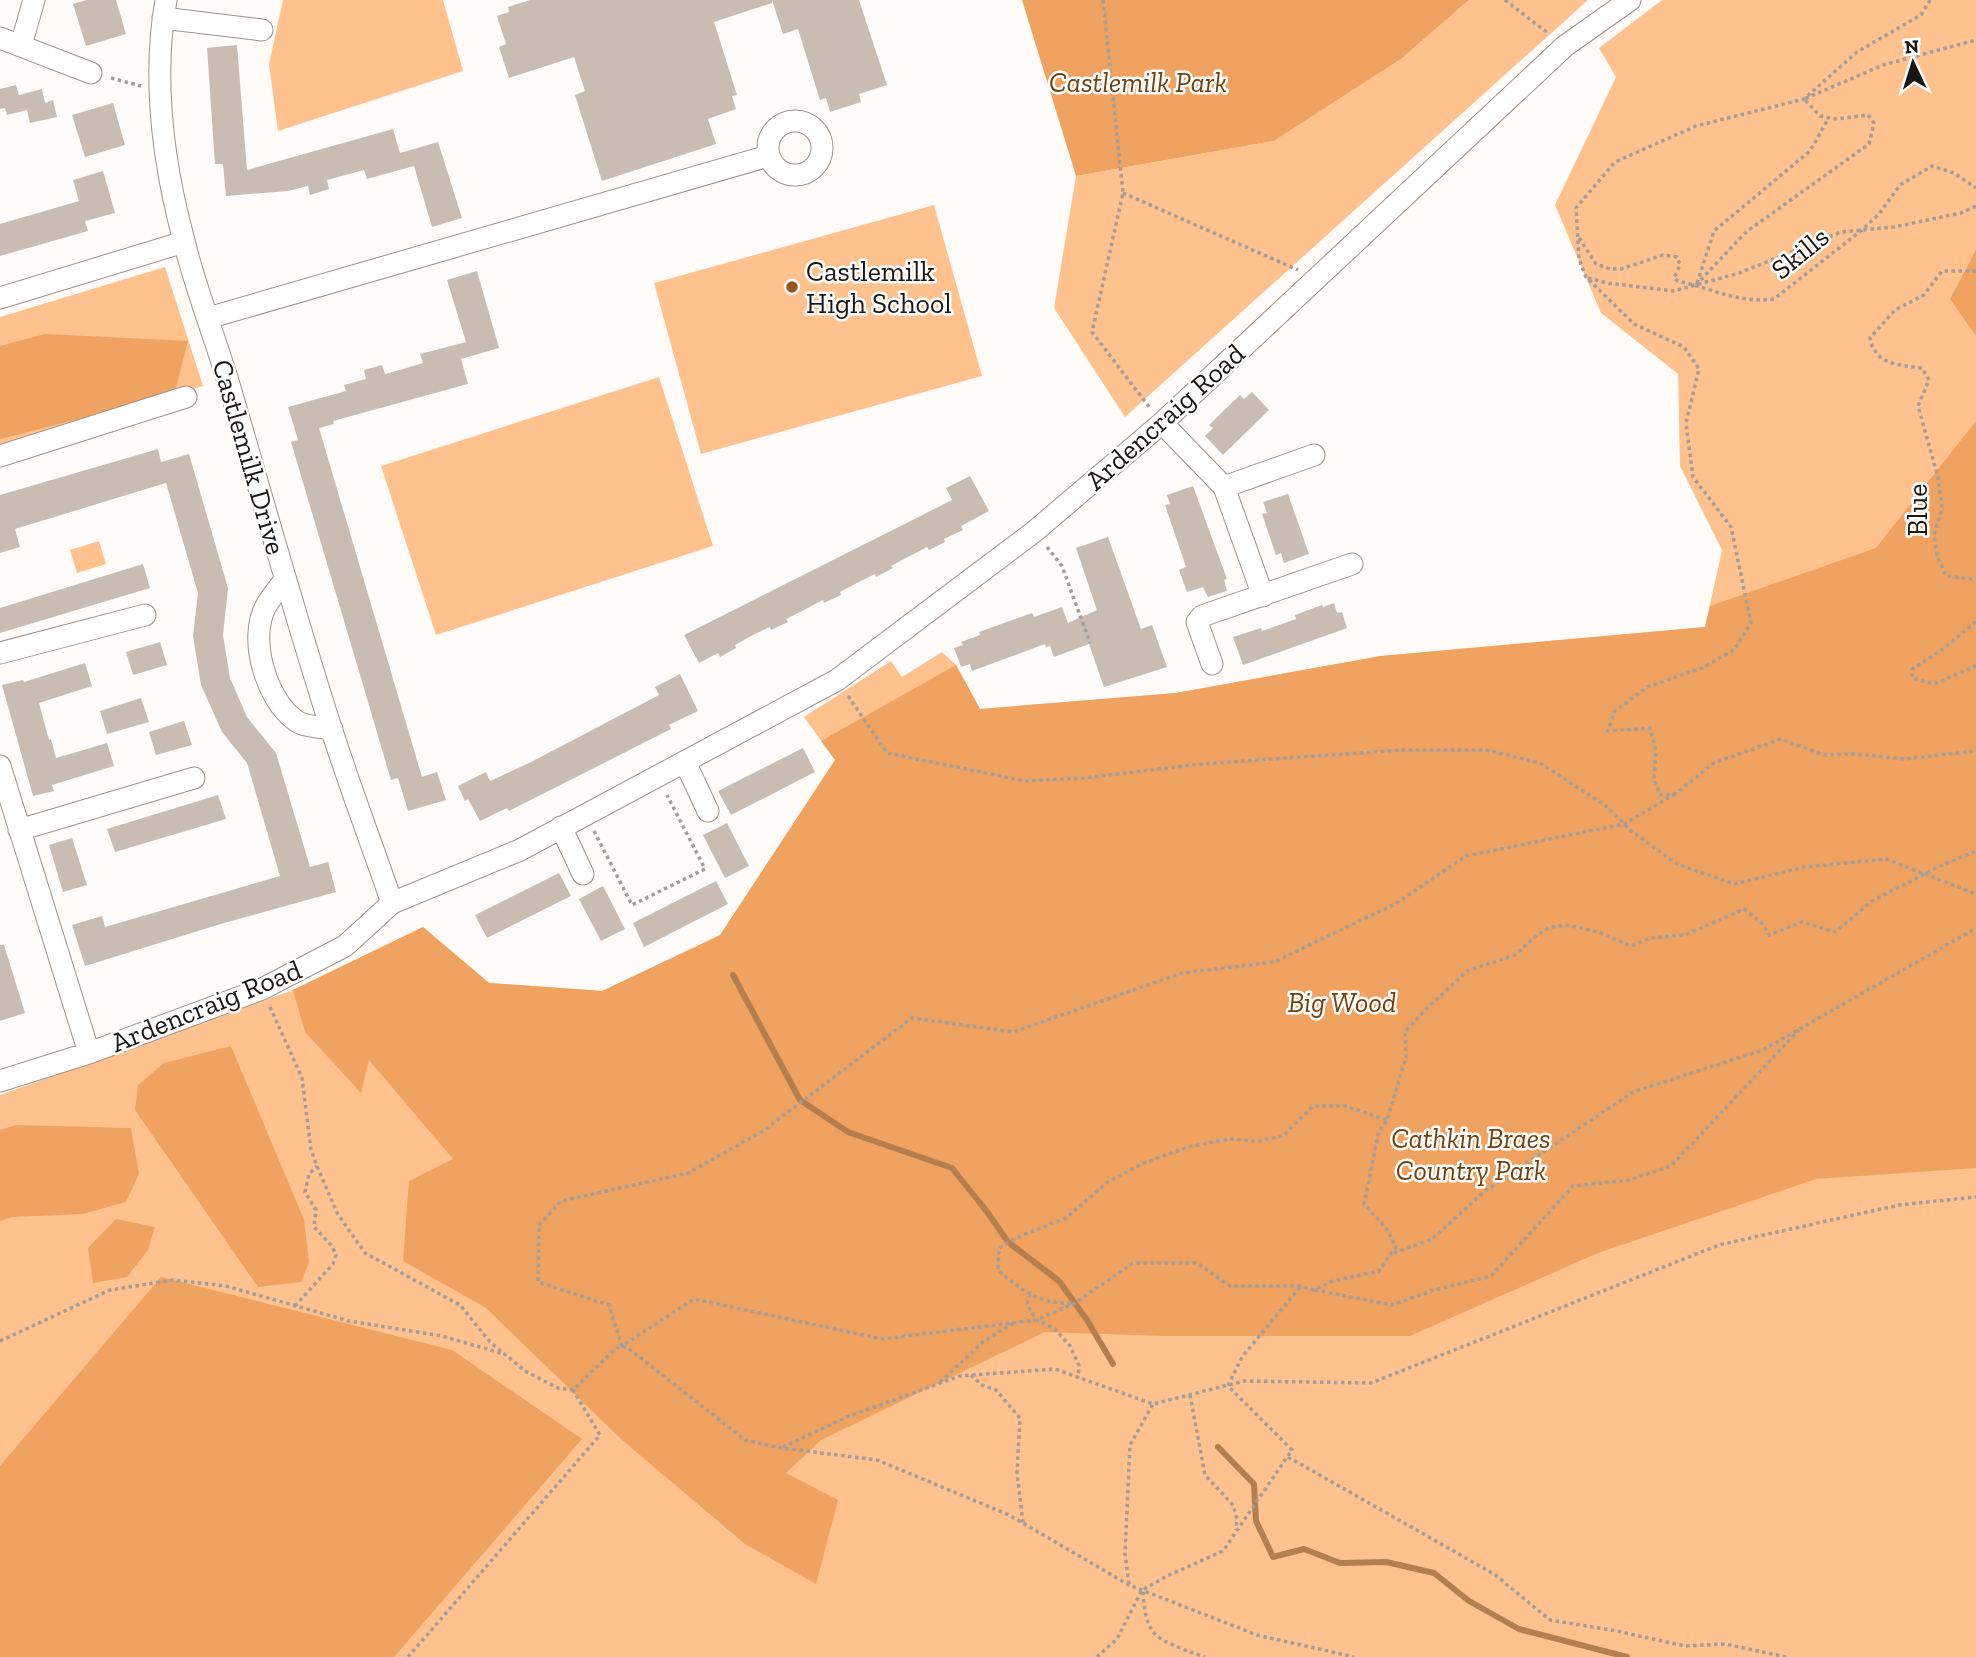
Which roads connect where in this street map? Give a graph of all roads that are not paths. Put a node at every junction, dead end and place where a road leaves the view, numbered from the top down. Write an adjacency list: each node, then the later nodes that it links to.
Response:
1 (34, 0): 6 (street)
2 (1630, 0): 13 (street, Ardencraig Road)
3 (164, 9): 4 (street); 9 (street, Castlemilk Drive)
4 (262, 30)
5 (0, 38): 6 (street)
6 (21, 45): 7 (street)
7 (92, 73)
8 (768, 156): 11 (street)
9 (184, 242): 10 (street); 11 (street, Castlemilk Drive)
10 (0, 298)
11 (208, 318): 18 (street, Castlemilk Drive)
12 (186, 397): 15 (street)
13 (1162, 424): 16 (street); 24 (street, Ardencraig Road)
14 (1314, 455): 16 (street)
15 (0, 456)
16 (1224, 487): 19 (street)
17 (1352, 564): 19 (street)
18 (285, 579): 23 (street, Castlemilk Drive); 23 (street)
19 (1263, 596): 22 (street)
20 (145, 615): 21 (street)
21 (0, 653)
22 (1212, 664)
23 (332, 729): 31 (street, Castlemilk Drive)
24 (685, 762): 27 (street); 28 (street, Ardencraig Road)
25 (0, 766): 29 (street)
26 (194, 778): 29 (street)
27 (708, 811)
28 (561, 827): 30 (street); 31 (street, Ardencraig Road)
29 (19, 830): 32 (street)
30 (583, 874)
31 (392, 903): 32 (street, Ardencraig Road)
32 (89, 1053): 33 (street, Ardencraig Road)
33 (0, 1081)

